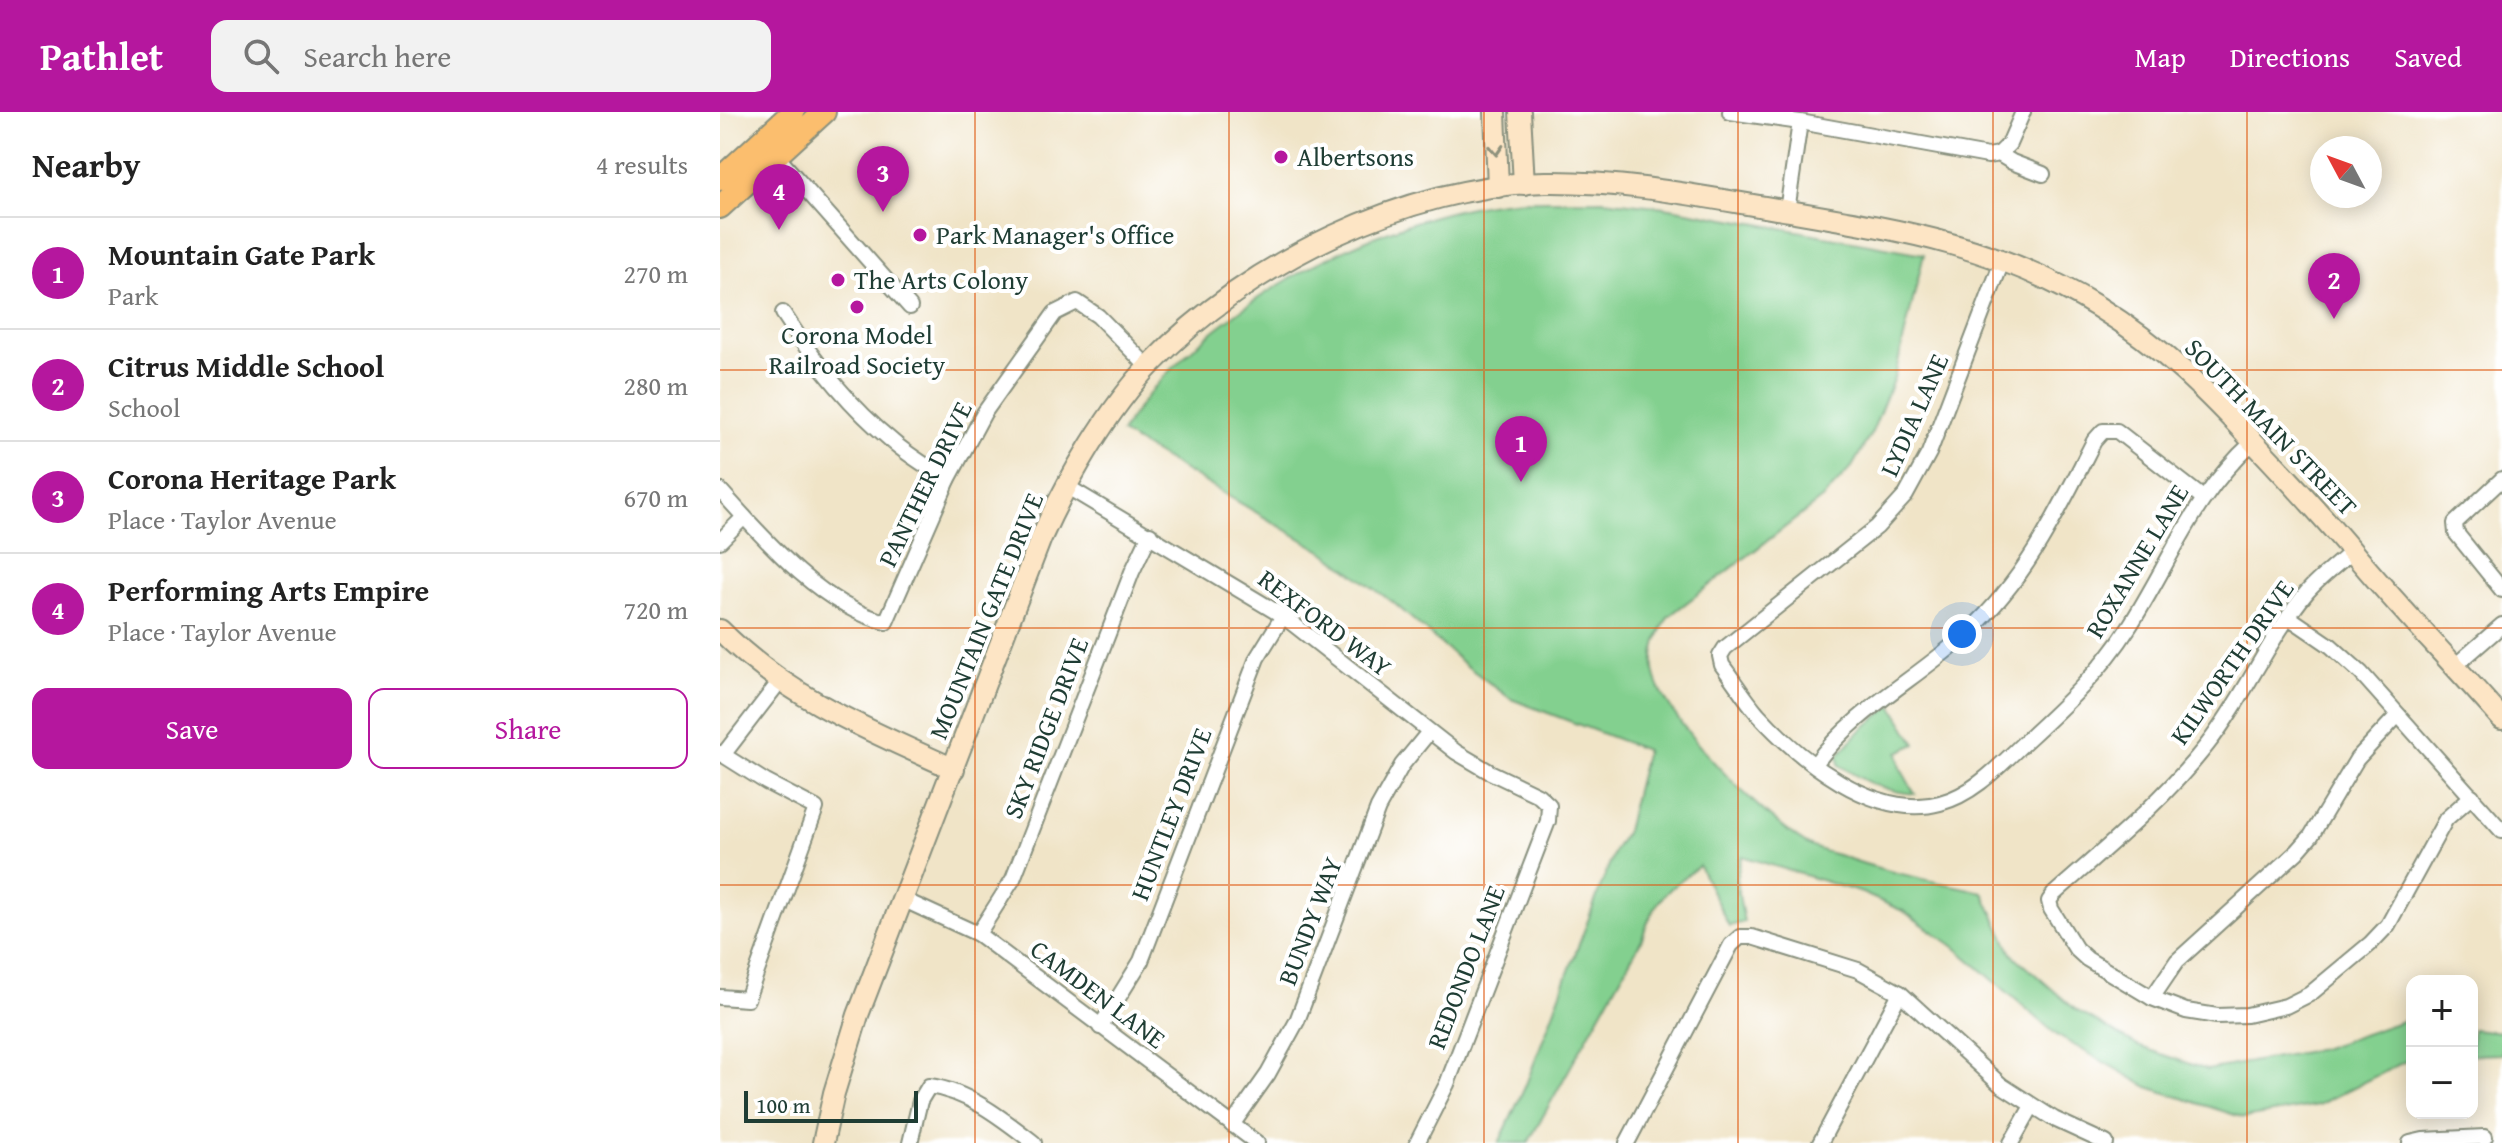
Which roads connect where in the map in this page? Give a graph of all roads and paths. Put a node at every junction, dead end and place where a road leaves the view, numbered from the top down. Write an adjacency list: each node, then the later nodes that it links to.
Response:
1 (793, 112): 8 (main road)
2 (824, 112): 8 (main road)
3 (1495, 112): 13 (main road, one-way to 13)
4 (1520, 112): 12 (main road)
5 (1730, 112): 7 (street)
6 (2023, 112): 9 (street)
7 (1800, 122): 9 (street); 15 (street)
8 (768, 147): 11 (main road); 14 (main road); 17 (street)
9 (1999, 154): 10 (street)
10 (2043, 174)
11 (720, 179)
12 (1524, 184): 13 (main road, SOUTH MAIN STREET); 15 (main road, SOUTH MAIN STREET)
13 (1498, 187): 19 (main road, MOUNTAIN GATE DRIVE)
14 (720, 207)
15 (1787, 211): 16 (main road, SOUTH MAIN STREET)
16 (2003, 259): 20 (main road, SOUTH MAIN STREET); 41 (street, LYDIA LANE)
17 (910, 307)
18 (783, 313): 22 (street)
19 (1148, 367): 22 (street, PANTHER DRIVE); 23 (main road, MOUNTAIN GATE DRIVE)
20 (2253, 442): 25 (street, ROXANNE LANE); 29 (main road, SOUTH MAIN STREET)
21 (2502, 479): 30 (street)
22 (948, 480): 26 (street, PANTHER DRIVE)
23 (1066, 486): 27 (street, REXFORD WAY); 42 (main road, MOUNTAIN GATE DRIVE)
24 (720, 490): 26 (street)
25 (2203, 498): 41 (street, ROXANNE LANE); 41 (street)
26 (744, 517): 28 (street)
27 (1150, 534): 31 (street, REXFORD WAY); 47 (street, SKY RIDGE DRIVE)
28 (720, 541)
29 (2352, 551): 32 (street, KILWORTH DRIVE); 35 (main road, SOUTH MAIN STREET)
30 (2502, 590)
31 (1283, 616): 39 (street, REXFORD WAY); 51 (street, HUNTLEY DRIVE)
32 (2290, 618): 37 (street); 50 (street, KILWORTH DRIVE)
33 (2502, 625): 35 (street)
34 (720, 630): 36 (main road)
35 (2455, 666): 38 (main road, SOUTH MAIN STREET)
36 (780, 681): 40 (street); 42 (main road)
37 (2397, 716): 43 (street); 50 (street)
38 (2502, 719)
39 (1429, 732): 44 (street, REXFORD WAY); 53 (street, BUNDY WAY)
40 (722, 754): 49 (street)
41 (1815, 764)
42 (954, 769): 46 (main road, MOUNTAIN GATE DRIVE)
43 (2472, 796): 45 (street); 50 (street)
44 (1549, 805): 59 (street, REDONDO LANE)
45 (2502, 831)
46 (902, 899): 47 (street, CAMDEN LANE); 55 (main road, MOUNTAIN GATE DRIVE)
47 (978, 934): 51 (street, CAMDEN LANE)
48 (1900, 993): 52 (street); 60 (street); 61 (street)
49 (720, 997)
50 (2152, 998)
51 (1100, 1027): 53 (street, CAMDEN LANE)
52 (2032, 1106): 62 (street); 63 (street)
53 (1232, 1125): 58 (street, CAMDEN LANE)
54 (2485, 1137): 64 (street)
55 (823, 1143)
56 (910, 1143): 57 (street)
57 (1034, 1143)
58 (1257, 1143)
59 (1417, 1143)
60 (1627, 1143)
61 (1820, 1143)
62 (2011, 1143)
63 (2106, 1143)
64 (2410, 1143)

